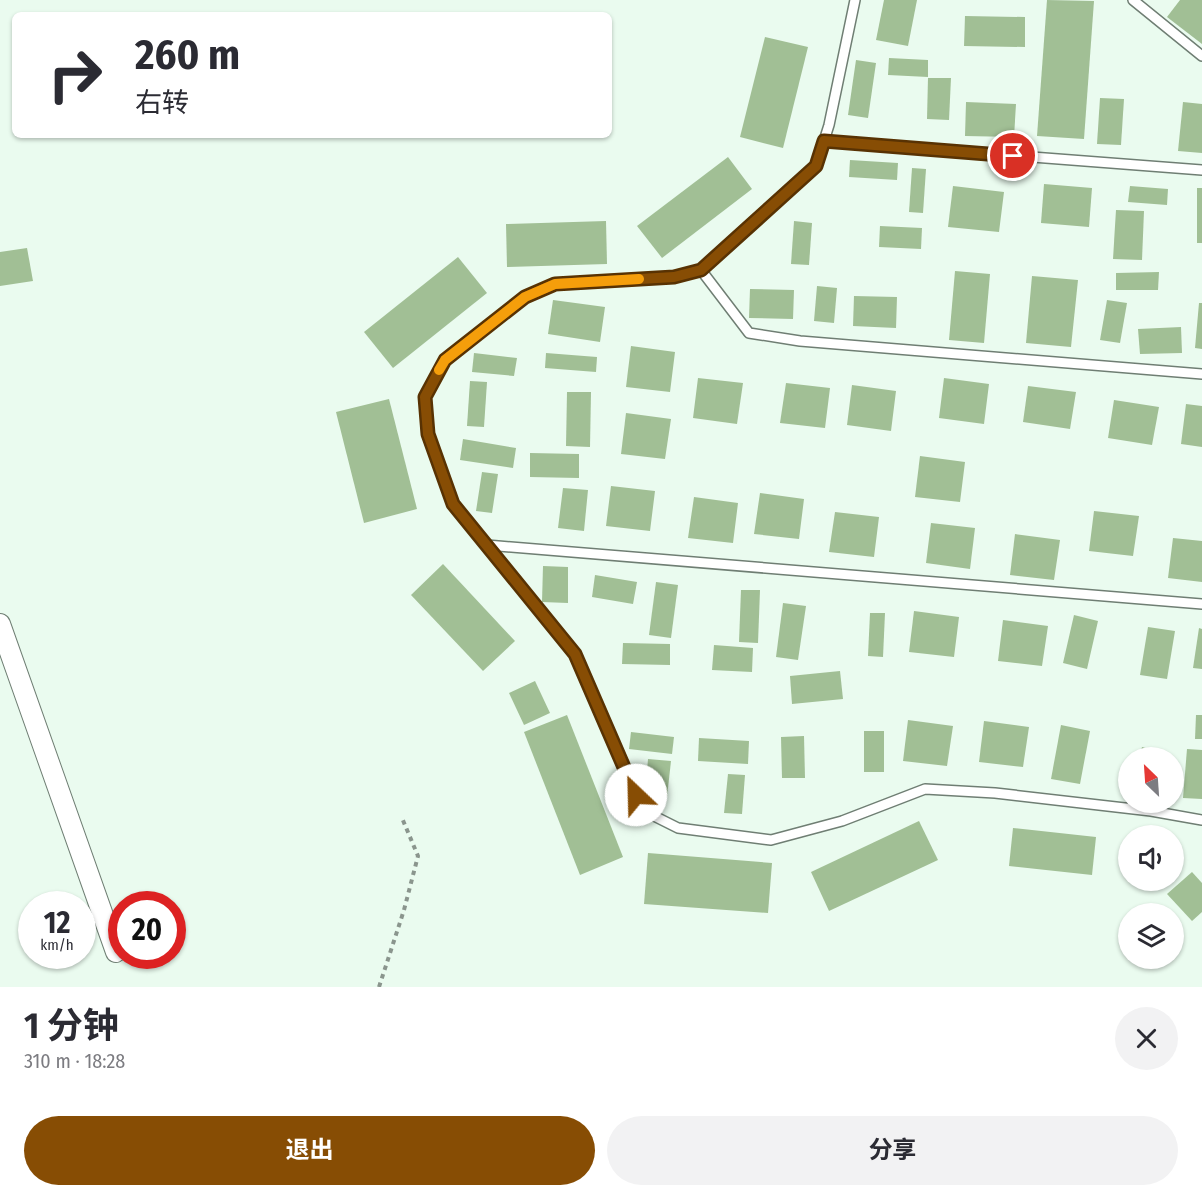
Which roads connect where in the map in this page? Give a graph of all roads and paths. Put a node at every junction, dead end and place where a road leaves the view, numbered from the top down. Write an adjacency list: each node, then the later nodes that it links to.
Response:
1 (855, 0): 4 (lane)
2 (1133, 0): 3 (lane)
3 (1202, 56)
4 (824, 141): 5 (lane); 6 (lane)
5 (1202, 170)
6 (701, 270): 7 (lane); 8 (lane)
7 (1202, 374)
8 (487, 546): 9 (lane); 12 (lane)
9 (1202, 604)
10 (0, 624): 13 (street)
11 (402, 819): 14 (path)
12 (1202, 820)
13 (108, 929)
14 (379, 987)

